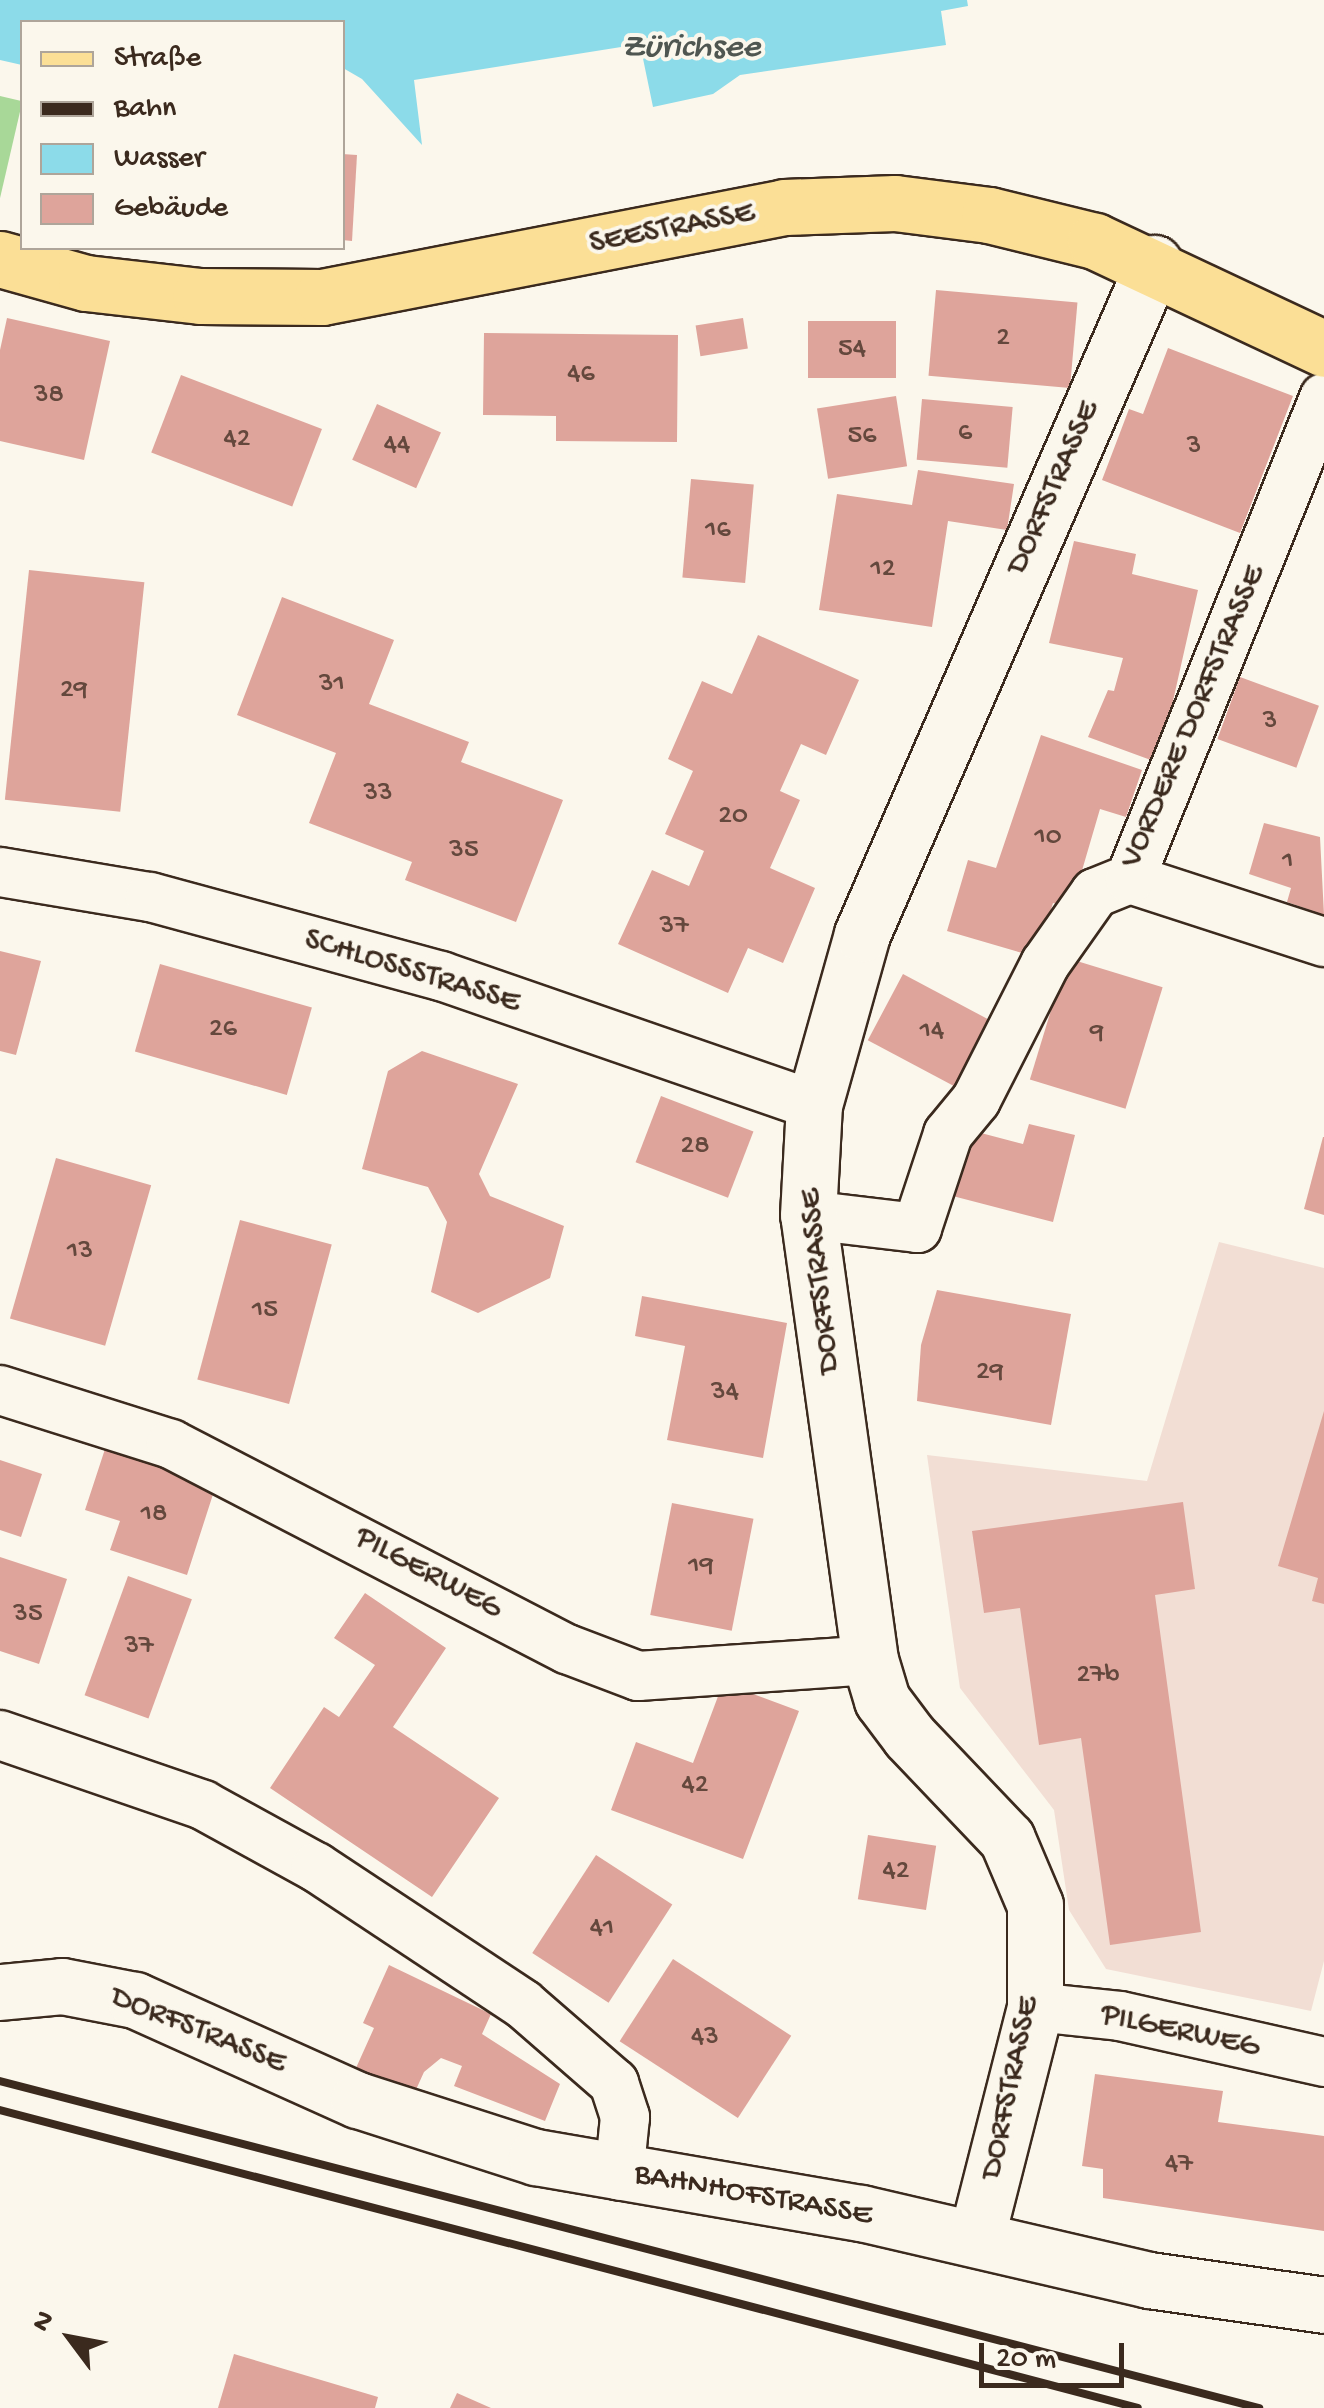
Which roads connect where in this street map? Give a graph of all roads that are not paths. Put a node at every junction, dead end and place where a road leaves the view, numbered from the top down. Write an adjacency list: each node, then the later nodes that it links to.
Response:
1 (0, 259): 2 (main road, SEESTRASSE)
2 (1154, 264): 3 (main road, SEESTRASSE); 8 (street, DORFSTRASSE)
3 (1324, 348)
4 (1324, 398): 6 (street, VORDERE DORFSTRASSE)
5 (0, 872): 8 (street, SCHLOSSSTRASSE)
6 (1130, 879): 7 (street); 9 (street, VORDERE DORFSTRASSE)
7 (1324, 942)
8 (814, 1105): 9 (street, DORFSTRASSE)
9 (808, 1215): 11 (street, DORFSTRASSE)
10 (0, 1390): 11 (street, PILGERWEG)
11 (870, 1660): 14 (street, DORFSTRASSE)
12 (0, 1735): 16 (street, BAHNHOFSTRASSE)
13 (0, 1992): 16 (street, DORFSTRASSE)
14 (1035, 2008): 15 (street, PILGERWEG); 17 (street, DORFSTRASSE)
15 (1324, 2062)
16 (620, 2176): 17 (street, BAHNHOFSTRASSE)
17 (976, 2240): 18 (street, BAHNHOFSTRASSE)
18 (1324, 2304)

